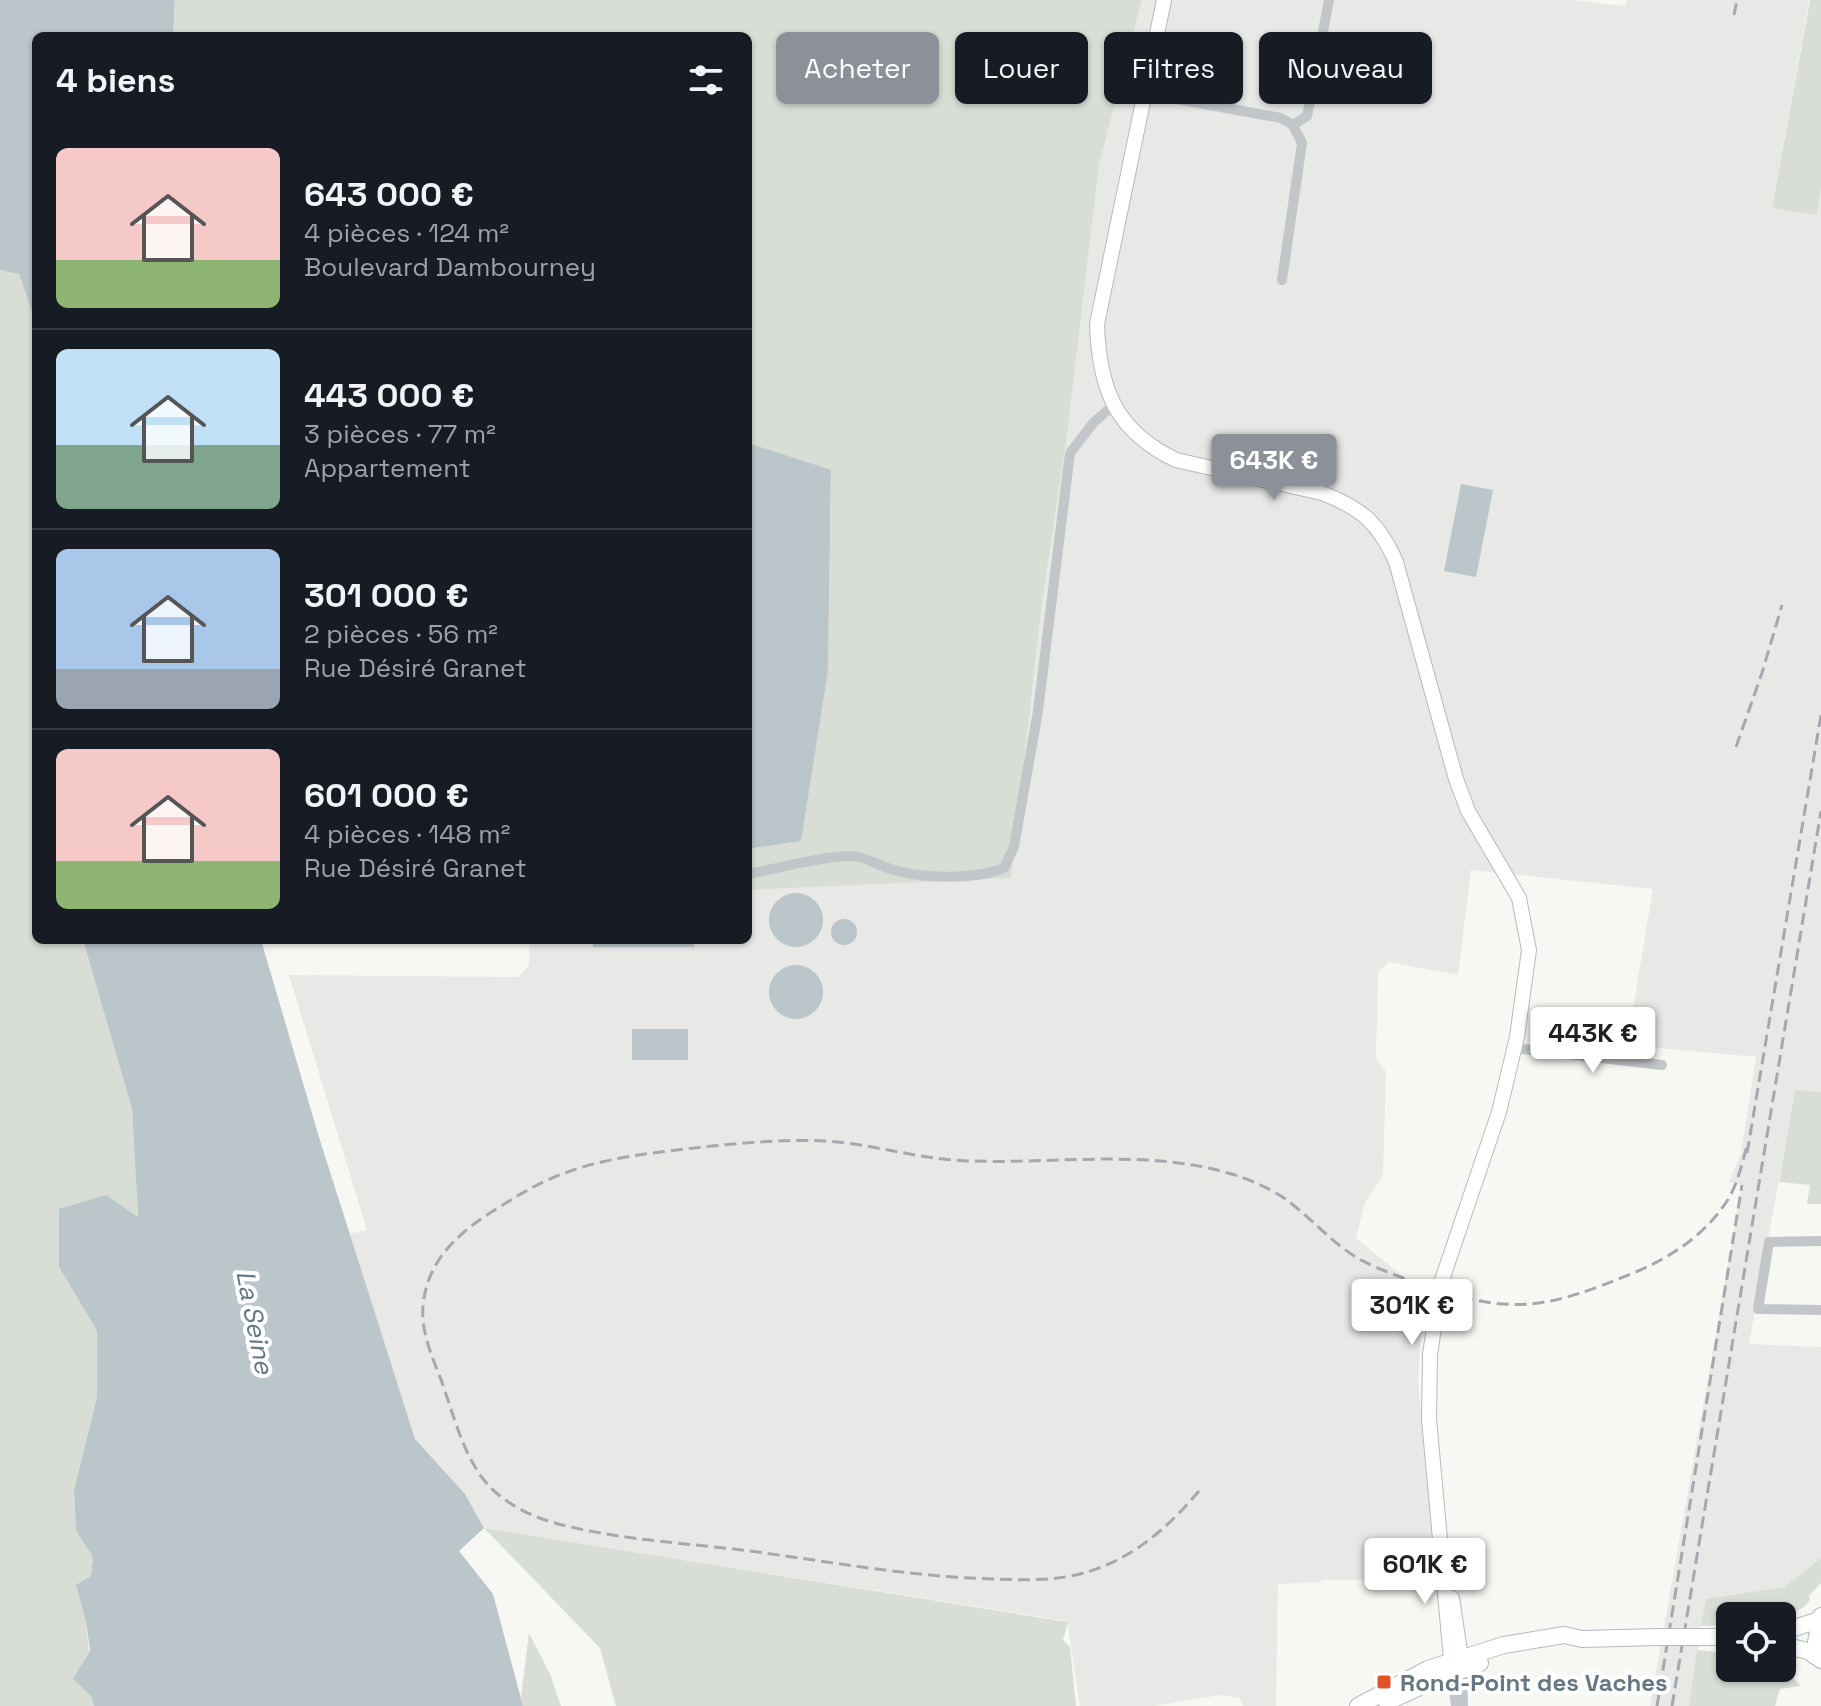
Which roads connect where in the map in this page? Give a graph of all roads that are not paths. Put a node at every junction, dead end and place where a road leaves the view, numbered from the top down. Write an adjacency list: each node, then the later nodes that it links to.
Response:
1 (1164, 0): 3 (street)
2 (1329, 0): 6 (street)
3 (1157, 32)
4 (1142, 104): 8 (street)
5 (1204, 104): 6 (street)
6 (1293, 125): 7 (street)
7 (1282, 280)
8 (1114, 405): 9 (street); 10 (street)
9 (752, 873)
10 (1514, 1048): 11 (street); 19 (street)
11 (1662, 1065)
12 (1821, 1241): 13 (street)
13 (1821, 1310)
14 (1820, 1618): 15 (main road); 18 (main road)
15 (1796, 1627)
16 (1716, 1637): 19 (main road, bridge)
17 (1796, 1648): 18 (main road)
18 (1821, 1660)
19 (1457, 1665): 20 (main road); 21 (main road); 22 (street); 23 (street)
20 (1358, 1706)
21 (1379, 1706)
22 (1456, 1706)
23 (1463, 1706)

